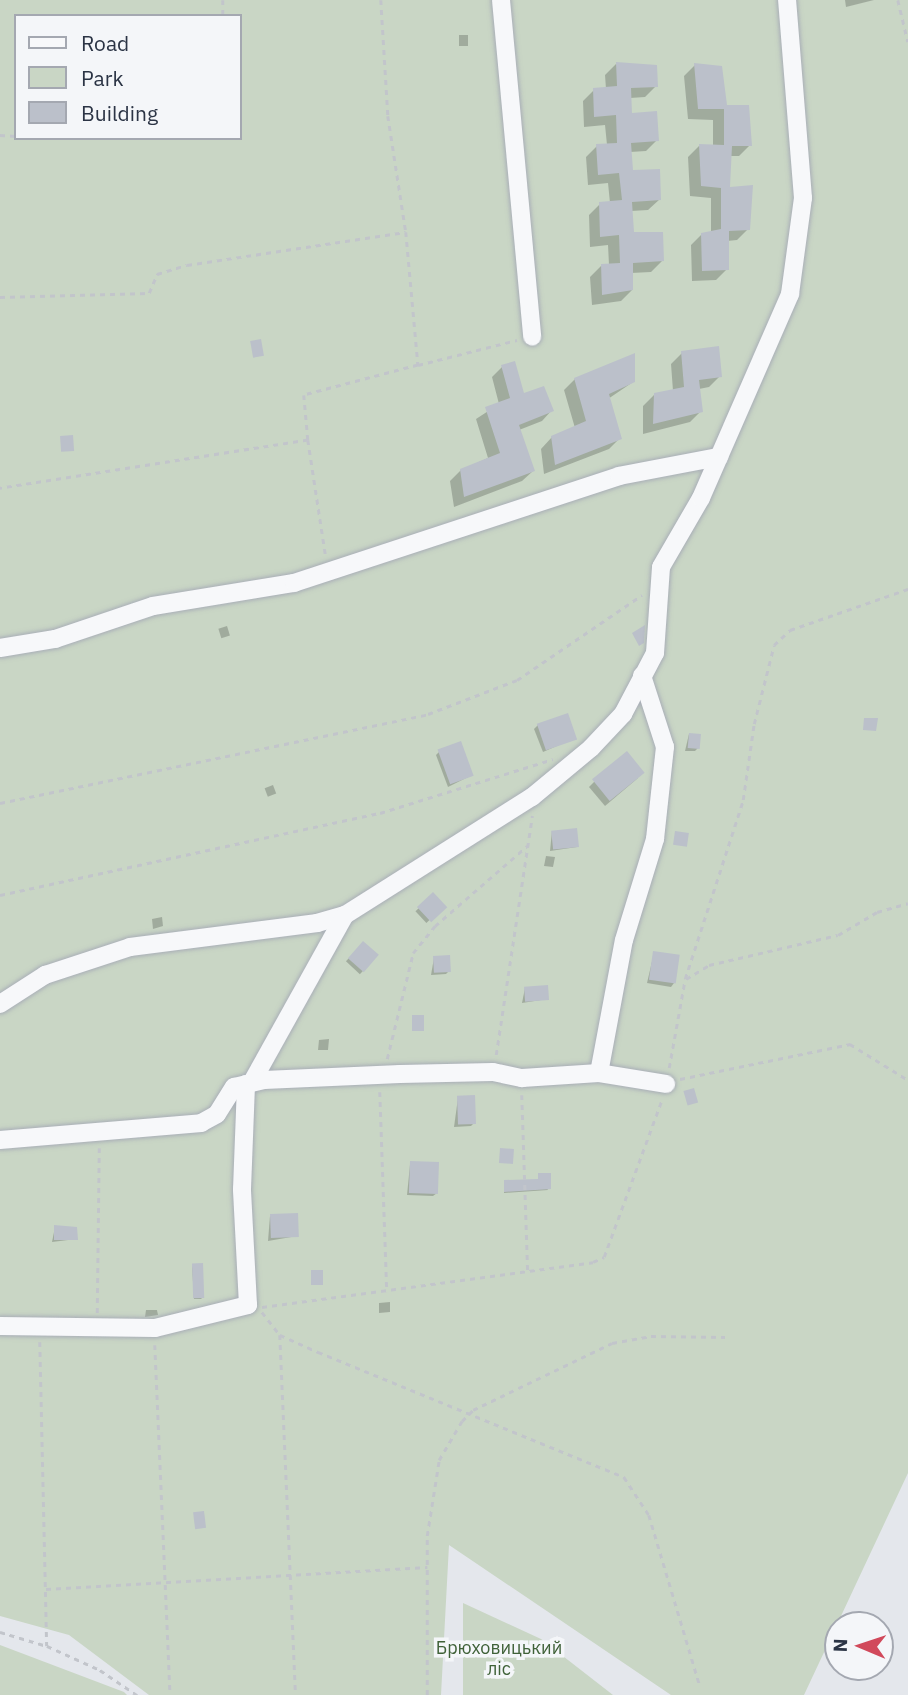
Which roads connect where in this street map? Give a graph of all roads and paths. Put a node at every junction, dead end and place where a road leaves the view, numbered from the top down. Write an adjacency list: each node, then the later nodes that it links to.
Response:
1 (381, 0): 6 (path)
2 (501, 0): 8 (street)
3 (787, 0): 11 (street)
4 (898, 0): 5 (path)
5 (908, 42)
6 (406, 232): 7 (path); 9 (path)
7 (0, 298)
8 (532, 337): 9 (path)
9 (418, 365): 10 (path)
10 (308, 440): 12 (path); 13 (path)
11 (719, 457): 13 (street); 14 (street)
12 (0, 488)
13 (329, 572): 16 (street)
14 (660, 584): 17 (street); 20 (path)
15 (908, 589): 25 (path)
16 (0, 648)
17 (642, 676): 18 (street); 28 (street)
18 (576, 761): 19 (street); 22 (path)
19 (532, 797): 21 (path); 24 (street)
20 (0, 803)
21 (527, 846): 27 (path); 29 (path)
22 (0, 895)
23 (908, 903): 25 (path)
24 (345, 915): 26 (street); 32 (street)
25 (685, 979): 33 (path)
26 (0, 1004)
27 (493, 1072): 29 (street); 30 (street)
28 (599, 1073): 30 (street); 33 (street)
29 (380, 1074): 32 (street); 37 (path)
30 (522, 1078): 36 (path)
31 (908, 1080): 33 (path)
32 (249, 1083): 34 (street); 38 (street)
33 (666, 1084): 36 (path)
34 (99, 1134): 35 (street); 42 (path)
35 (0, 1140)
36 (528, 1273): 37 (path)
37 (387, 1292): 38 (path)
38 (254, 1307): 40 (street); 43 (path)
39 (0, 1326): 41 (street)
40 (155, 1328): 42 (street); 48 (path)
41 (37, 1329): 42 (street); 49 (path)
42 (96, 1331)
43 (280, 1335): 45 (path); 47 (path)
44 (725, 1337): 45 (path)
45 (468, 1415): 46 (path); 52 (path)
46 (427, 1567): 47 (path); 56 (path)
47 (288, 1572): 48 (path); 55 (path)
48 (164, 1580): 49 (path); 54 (path)
49 (46, 1589): 51 (path)
50 (0, 1632): 51 (path)
51 (47, 1646): 53 (path)
52 (700, 1686)
53 (137, 1695)
54 (170, 1695)
55 (296, 1695)
56 (427, 1695)

